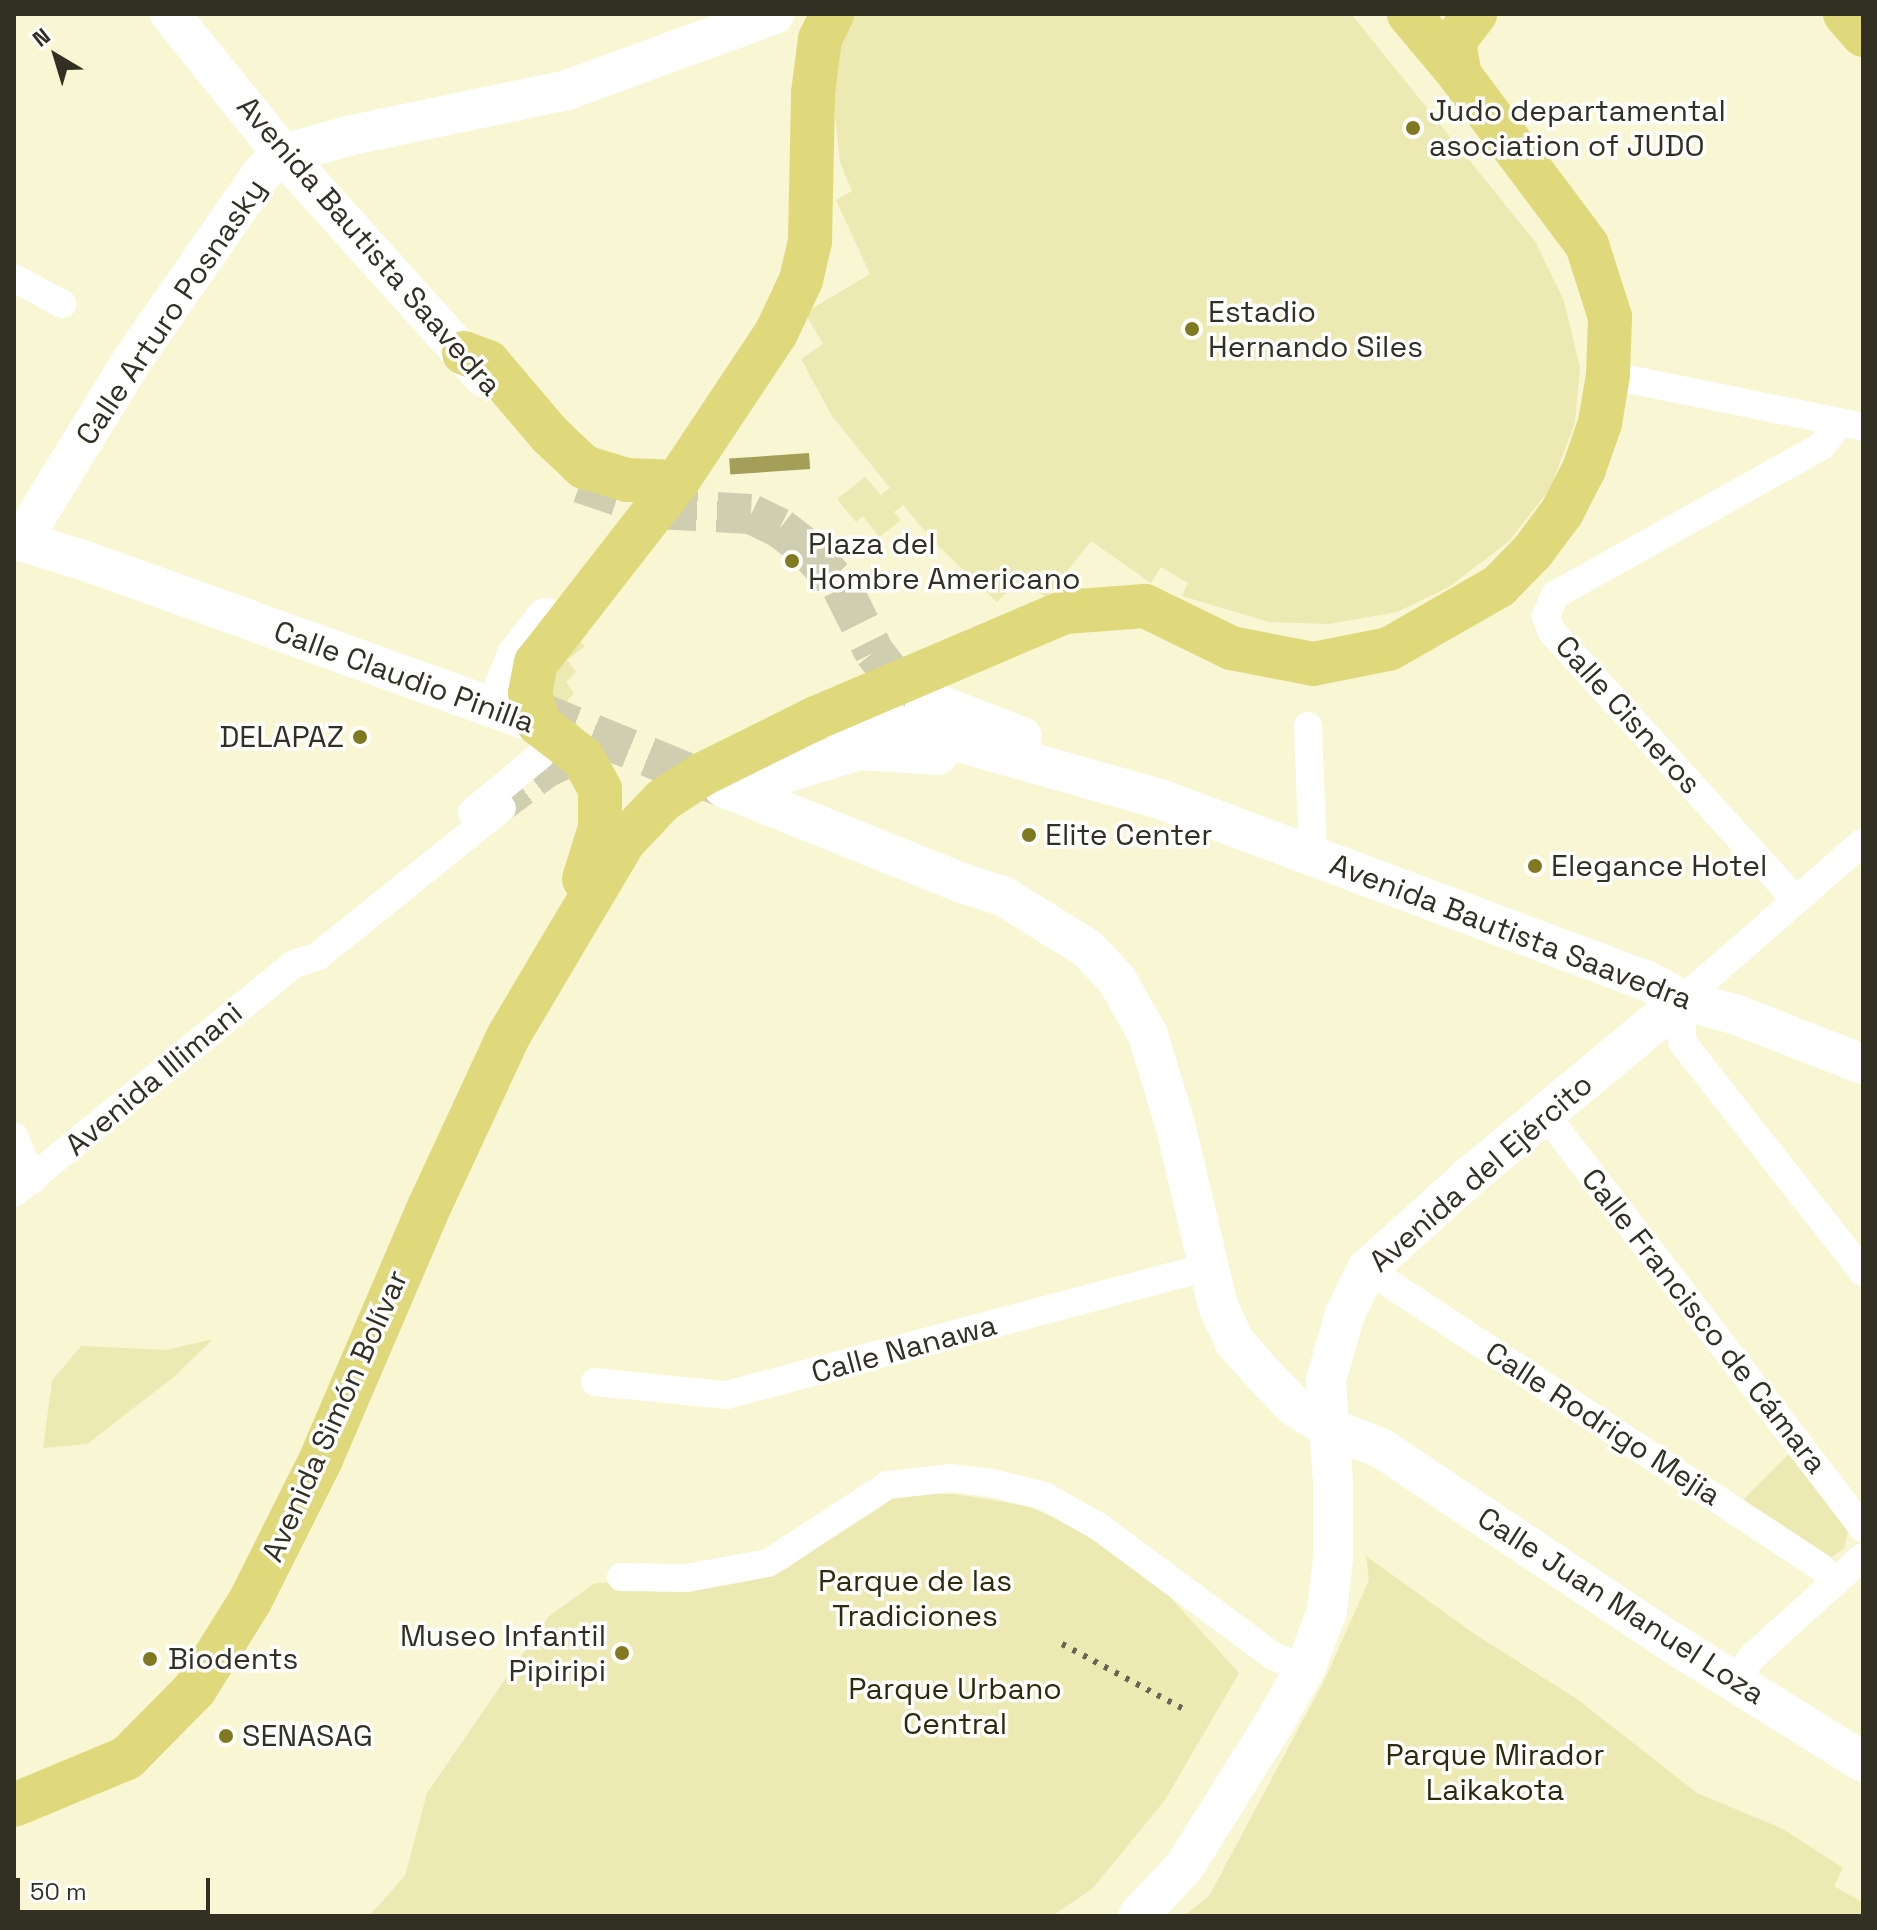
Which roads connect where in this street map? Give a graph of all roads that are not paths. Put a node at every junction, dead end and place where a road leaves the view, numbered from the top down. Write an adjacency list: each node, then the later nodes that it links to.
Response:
1 (170, 14): 10 (main road, Avenida Bautista Saavedra)
2 (775, 14): 10 (main road, Calle Arturo Posnasky)
3 (784, 14): 7 (main road)
4 (1845, 14): 8 (main road)
5 (1410, 15): 6 (main road); 9 (main road)
6 (1470, 19): 9 (main road)
7 (826, 26): 17 (main road)
8 (1863, 35)
9 (1460, 75): 14 (main road)
10 (283, 154): 13 (main road, Avenida Bautista Saavedra); 18 (main road, Calle Arturo Posnasky)
11 (14, 278): 12 (street)
12 (62, 304)
13 (464, 353): 16 (main road, Avenida Bautista Saavedra); 17 (main road)
14 (1608, 375): 15 (street); 20 (main road)
15 (1852, 424): 31 (street, Calle Cisneros)
16 (569, 476)
17 (671, 490): 19 (main road)
18 (17, 540): 21 (main road, Calle Claudio Pinilla)
19 (617, 543): 21 (main road); 23 (main road)
20 (905, 695): 22 (main road); 26 (main road, Avenida Bautista Saavedra)
21 (496, 707): 23 (main road, Calle Claudio Pinilla)
22 (816, 718): 25 (main road); 26 (main road, Avenida Bautista Saavedra)
23 (539, 724): 32 (main road, Calle Claudio Pinilla); 33 (street, Avenida Illimani)
24 (1308, 726): 30 (street)
25 (719, 784): 28 (main road); 32 (main road); 39 (main road)
26 (1160, 799): 28 (main road, Avenida Bautista Saavedra)
27 (502, 808): 33 (street, Avenida Illimani)
28 (1204, 814): 30 (main road, Avenida Bautista Saavedra)
29 (1863, 842): 31 (street)
30 (1313, 857): 34 (main road, Avenida Bautista Saavedra)
31 (1795, 899): 34 (street)
32 (564, 943): 53 (main road, Avenida Simón Bolívar)
33 (294, 964): 38 (street, Avenida Illimani)
34 (1682, 1000): 35 (main road, Avenida Bautista Saavedra); 36 (main road, Avenida del Ejército); 41 (street)
35 (1863, 1064)
36 (1545, 1114): 40 (main road, Avenida del Ejército); 46 (street, Calle Francisco de Cámara)
37 (14, 1136): 38 (street)
38 (23, 1187)
39 (1208, 1267): 42 (street, Calle Nanawa); 43 (main road)
40 (1367, 1269): 43 (main road, Avenida del Ejército); 49 (street, Calle Rodrigo Mejia)
41 (1863, 1272)
42 (595, 1382)
43 (1327, 1427): 44 (main road, Calle Juan Manuel Loza); 45 (main road, Avenida del Ejército)
44 (1381, 1448): 45 (main road); 51 (main road, Calle Juan Manuel Loza)
45 (1333, 1481): 50 (main road)
46 (1863, 1528)
47 (1863, 1557): 49 (street)
48 (621, 1577): 50 (street)
49 (1835, 1582): 51 (street)
50 (1305, 1669): 54 (main road)
51 (1734, 1681): 52 (main road, Calle Juan Manuel Loza)
52 (1863, 1762)
53 (14, 1805)
54 (1138, 1916)

